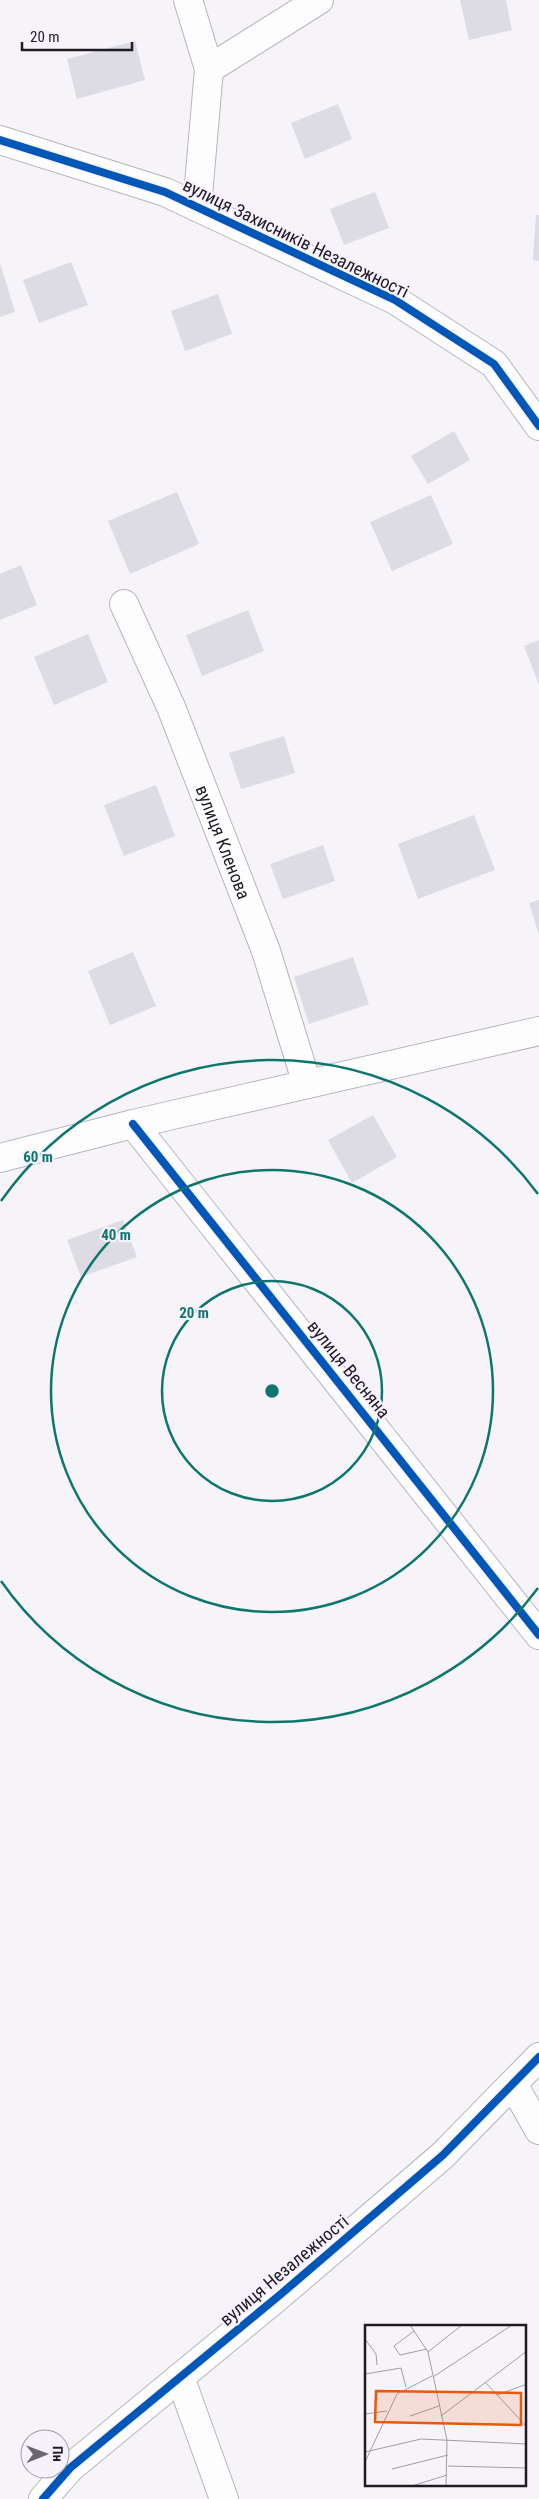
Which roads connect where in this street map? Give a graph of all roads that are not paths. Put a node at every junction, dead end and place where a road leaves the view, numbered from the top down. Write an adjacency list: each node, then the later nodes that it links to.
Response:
1 (188, 0): 3 (street)
2 (319, 0): 3 (street)
3 (209, 69): 5 (street)
4 (0, 140): 5 (street, вулиця Захисників Незалежності)
5 (197, 207): 6 (street, вулиця Захисників Незалежності)
6 (539, 426)
7 (124, 604): 9 (street, вулиця Кленова)
8 (539, 1031): 9 (street)
9 (307, 1084): 10 (street)
10 (133, 1124): 11 (street); 12 (street, вулиця Весняна)
11 (0, 1158)
12 (539, 1634)
13 (539, 2057): 14 (street, вулиця Незалежності)
14 (513, 2084): 15 (street); 16 (street, вулиця Незалежності)
15 (539, 2130)
16 (180, 2377): 17 (street, вулиця Незалежності); 18 (street)
17 (43, 2499)
18 (224, 2499)

